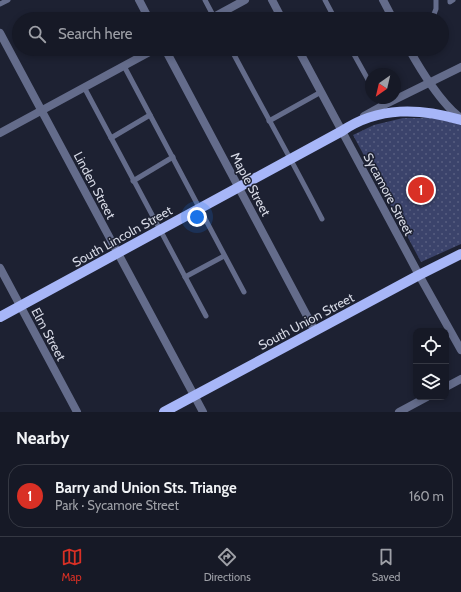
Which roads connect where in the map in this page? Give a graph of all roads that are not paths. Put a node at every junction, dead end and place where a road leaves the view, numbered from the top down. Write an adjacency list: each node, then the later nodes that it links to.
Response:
1 (8, 0): 9 (lane)
2 (139, 0): 10 (street)
3 (205, 0): 11 (lane)
4 (246, 0): 12 (street)
5 (272, 0): 13 (street)
6 (325, 0): 14 (lane)
7 (382, 0): 15 (street)
8 (436, 0): 16 (lane)
9 (0, 4)
10 (145, 12)
11 (210, 12)
12 (224, 12)
13 (278, 12)
14 (331, 12)
15 (389, 12)
16 (435, 12)
17 (0, 33): 19 (street, Linden Street)
18 (12, 56): 34 (street, Linden Street)
19 (12, 56)
20 (142, 56): 26 (street)
21 (169, 56): 45 (street, Maple Street)
22 (235, 56): 37 (lane)
23 (302, 56): 31 (street, Sycamore Street)
24 (356, 56): 28 (lane)
25 (412, 56): 29 (street)
26 (124, 66): 30 (street); 35 (lane)
27 (461, 67): 29 (street)
28 (365, 74)
29 (431, 83): 32 (street); 36 (street)
30 (84, 87): 34 (street); 41 (lane)
31 (321, 92): 37 (lane); 39 (street, Sycamore Street)
32 (401, 94)
33 (378, 104): 38 (street)
34 (41, 110): 40 (street); 49 (street, Linden Street)
35 (150, 115): 41 (lane); 42 (lane)
36 (461, 119): 38 (main road, South Lincoln Street)
37 (269, 121): 43 (lane)
38 (354, 123): 39 (main road, South Lincoln Street)
39 (342, 131): 43 (main road, South Lincoln Street); 53 (street, Sycamore Street)
40 (0, 133)
41 (111, 138): 44 (lane)
42 (173, 158): 44 (lane); 46 (lane)
43 (291, 158): 45 (main road, South Lincoln Street); 47 (lane)
44 (133, 181): 48 (lane)
45 (239, 187): 46 (main road, South Lincoln Street); 59 (street, Maple Street)
46 (200, 208): 48 (main road, South Lincoln Street); 51 (lane)
47 (322, 219)
48 (160, 230): 49 (main road, South Lincoln Street); 54 (lane)
49 (118, 253): 56 (main road, South Lincoln Street); 63 (street, Linden Street)
50 (461, 254): 53 (main road, South Union Street)
51 (224, 256): 54 (lane); 55 (lane)
52 (0, 268): 56 (street, Elm Street)
53 (419, 275): 59 (main road, South Union Street); 60 (street, Sycamore Street)
54 (185, 277): 57 (lane)
55 (244, 292)
56 (20, 306): 58 (main road, South Lincoln Street); 65 (street, Elm Street)
57 (206, 316)
58 (0, 318)
59 (316, 330): 63 (main road, South Union Street)
60 (461, 350)
61 (461, 379): 62 (street)
62 (449, 385)
63 (194, 396): 66 (main road, South Union Street); 67 (street, Linden Street)
64 (421, 400): 68 (street)
65 (77, 412)
66 (164, 412)
67 (202, 412)
68 (399, 412)

